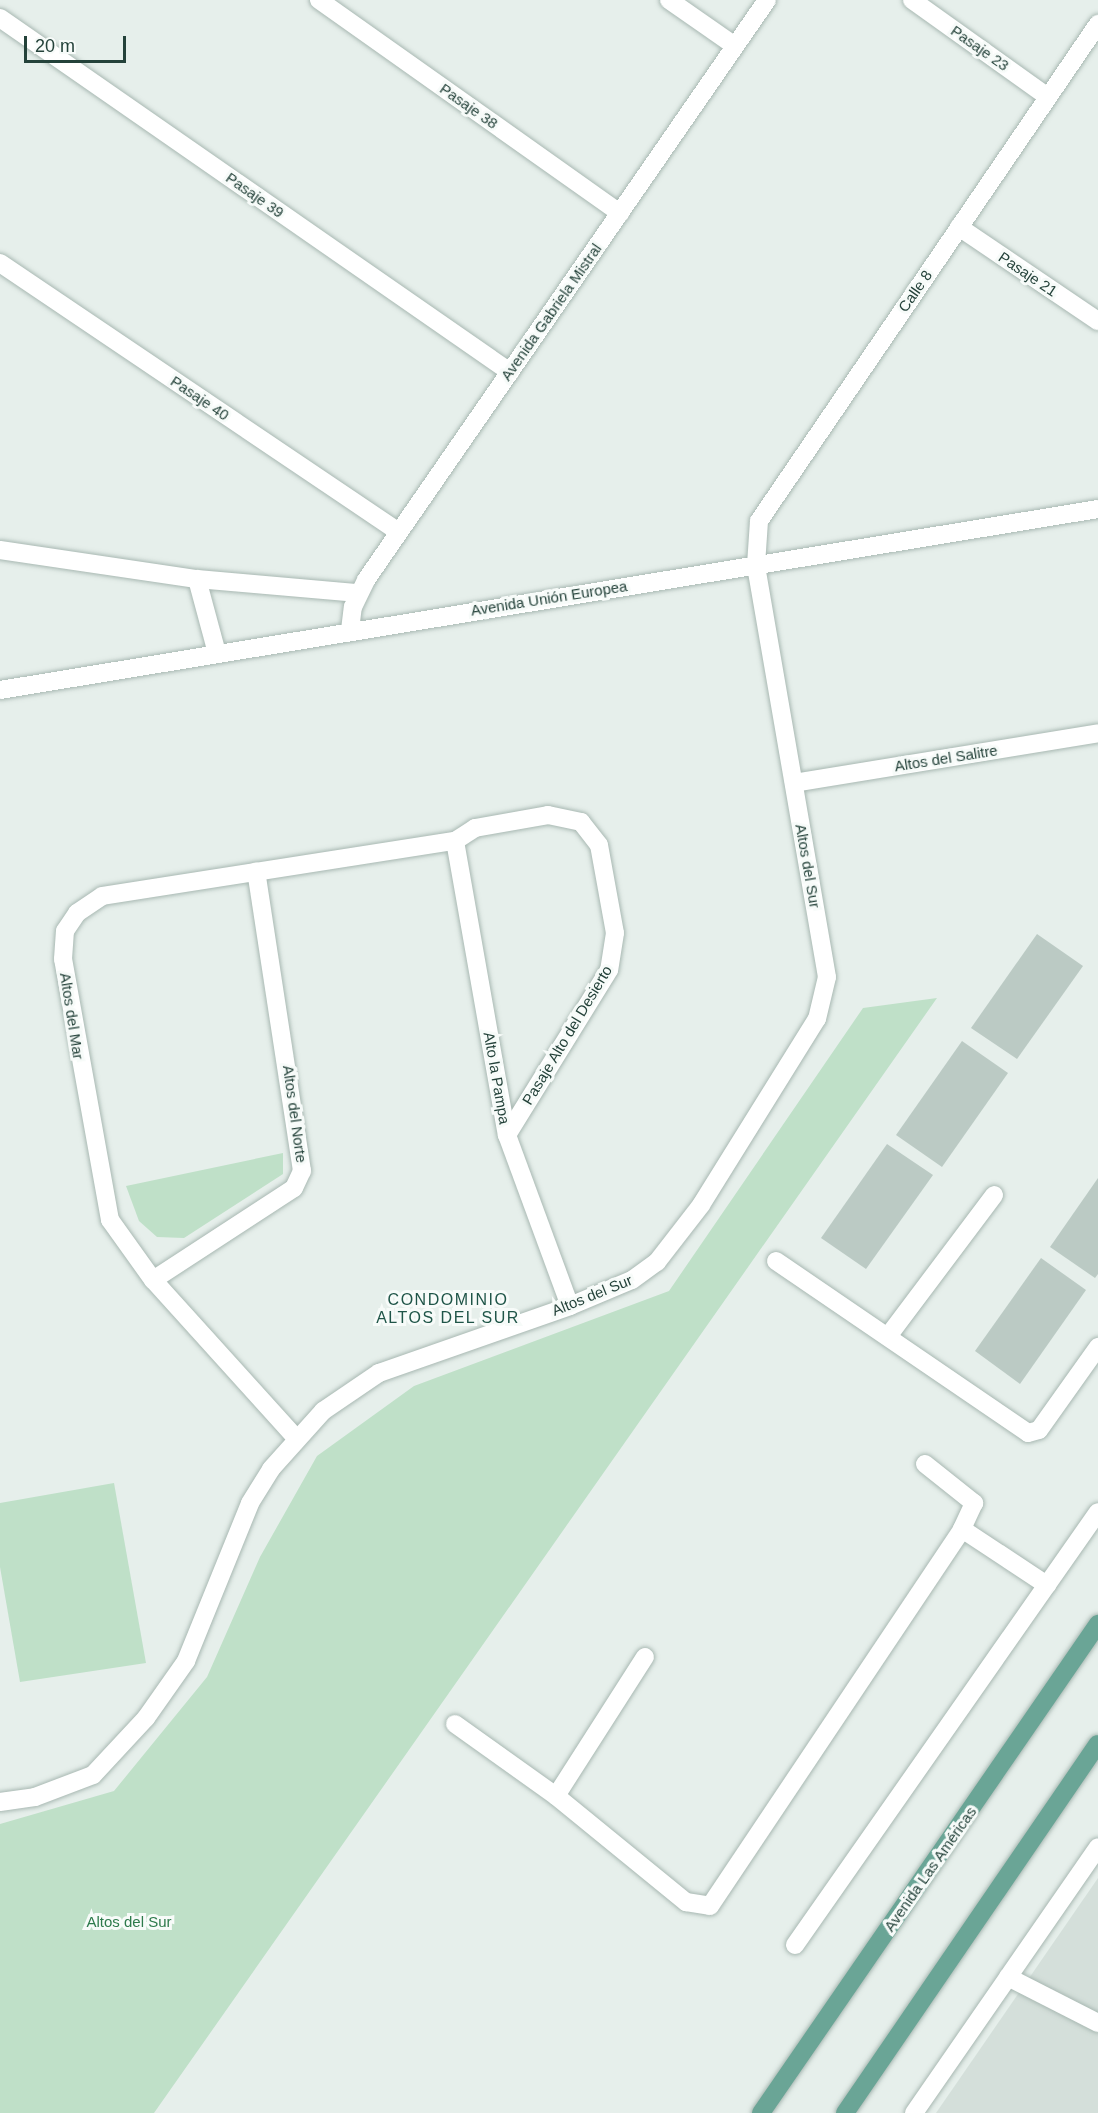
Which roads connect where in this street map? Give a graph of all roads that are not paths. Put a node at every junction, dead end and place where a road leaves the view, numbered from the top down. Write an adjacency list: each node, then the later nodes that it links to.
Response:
1 (319, 0): 9 (street, Pasaje 38)
2 (669, 0): 7 (street)
3 (767, 0): 7 (street, Avenida Gabriela Mistral)
4 (912, 0): 8 (street, Pasaje 23)
5 (0, 18): 13 (street, Pasaje 39)
6 (1098, 24): 8 (street, Calle 8)
7 (735, 46): 9 (street, Avenida Gabriela Mistral)
8 (1048, 97): 10 (street, Calle 8)
9 (620, 213): 13 (street, Avenida Gabriela Mistral)
10 (958, 227): 12 (street, Pasaje 21); 17 (street, Calle 8)
11 (0, 262): 15 (street, Pasaje 40)
12 (1098, 321)
13 (510, 372): 15 (street, Avenida Gabriela Mistral)
14 (1098, 509): 17 (street, Avenida Unión Europea)
15 (399, 532): 19 (street, Avenida Gabriela Mistral)
16 (0, 550): 18 (street)
17 (756, 565): 20 (street, Avenida Unión Europea); 24 (street, Altos del Sur)
18 (197, 579): 19 (street); 21 (street)
19 (358, 593): 20 (street, Avenida Gabriela Mistral)
20 (350, 630): 21 (street, Avenida Unión Europea)
21 (217, 653): 22 (street, Avenida Unión Europea)
22 (0, 690)
23 (1098, 733): 24 (street, Altos del Salitre)
24 (794, 783): 31 (street, Altos del Sur)
25 (455, 841): 26 (street, Altos del Mar); 27 (street, Alto la Pampa); 27 (street, Pasaje Alto del Desierto)
26 (256, 872): 30 (street, Altos del Norte); 30 (street, Altos del Mar)
27 (507, 1134): 31 (street, Alto la Pampa)
28 (994, 1195): 32 (street)
29 (776, 1261): 32 (street)
30 (153, 1280): 34 (street, Altos del Mar)
31 (570, 1306): 34 (street, Altos del Sur)
32 (888, 1335): 33 (street)
33 (1098, 1347)
34 (296, 1438): 44 (street, Altos del Sur)
35 (925, 1464): 37 (street)
36 (1098, 1512): 38 (street)
37 (962, 1529): 38 (street); 43 (street)
38 (1047, 1585): 46 (street)
39 (1098, 1624): 49 (main road, Avenida Las Américas)
40 (645, 1657): 43 (street)
41 (455, 1724): 43 (street)
42 (1098, 1744): 50 (main road)
43 (556, 1796)
44 (0, 1802)
45 (1098, 1847): 47 (street)
46 (795, 1945)
47 (1008, 1977): 48 (street); 51 (street)
48 (1098, 2023)
49 (761, 2113)
50 (845, 2113)
51 (914, 2113)

